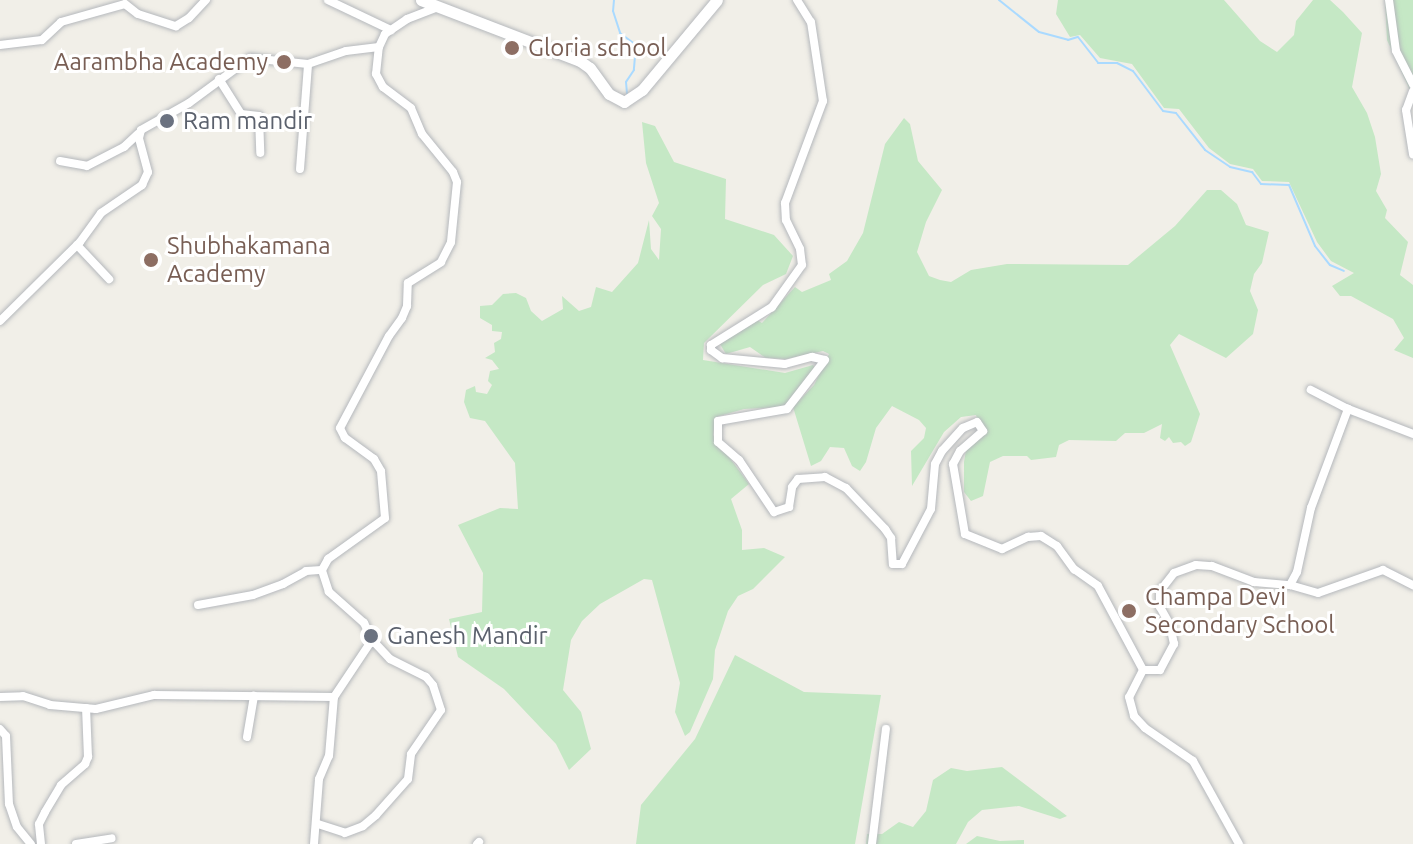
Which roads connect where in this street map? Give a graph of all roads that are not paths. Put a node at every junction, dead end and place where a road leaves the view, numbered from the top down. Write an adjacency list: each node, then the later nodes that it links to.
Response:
1 (206, 0): 9 (street)
2 (328, 0): 8 (street)
3 (421, 0): 7 (main road)
4 (717, 0): 7 (main road)
5 (797, 0): 31 (street)
6 (1389, 0): 13 (street)
7 (440, 7): 8 (street)
8 (391, 30): 10 (street)
9 (0, 45)
10 (379, 47): 11 (street); 26 (street)
11 (308, 64): 12 (street); 19 (street)
12 (219, 79): 15 (street); 16 (street)
13 (1413, 85)
14 (1413, 91): 17 (street)
15 (138, 134): 18 (street); 20 (street)
16 (260, 153)
17 (1413, 154)
18 (60, 161)
19 (300, 169)
20 (77, 245): 21 (street); 22 (street)
21 (109, 279)
22 (0, 321)
23 (1311, 390): 24 (street)
24 (1348, 409): 25 (street); 27 (street)
25 (1413, 434)
26 (322, 570): 29 (street); 30 (street)
27 (1290, 585): 28 (street); 31 (street)
28 (1413, 585)
29 (198, 605)
30 (372, 640): 34 (street); 39 (street)
31 (1143, 670): 46 (street)
32 (254, 696): 34 (street); 35 (street); 38 (street)
33 (0, 697): 35 (street)
34 (334, 697): 39 (street)
35 (86, 708): 42 (street)
36 (0, 729): 41 (street)
37 (886, 729): 45 (street)
38 (247, 737)
39 (318, 824): 44 (street)
40 (112, 838): 43 (street)
41 (31, 844)
42 (41, 844)
43 (76, 844)
44 (314, 844)
45 (872, 844)
46 (1239, 844)

